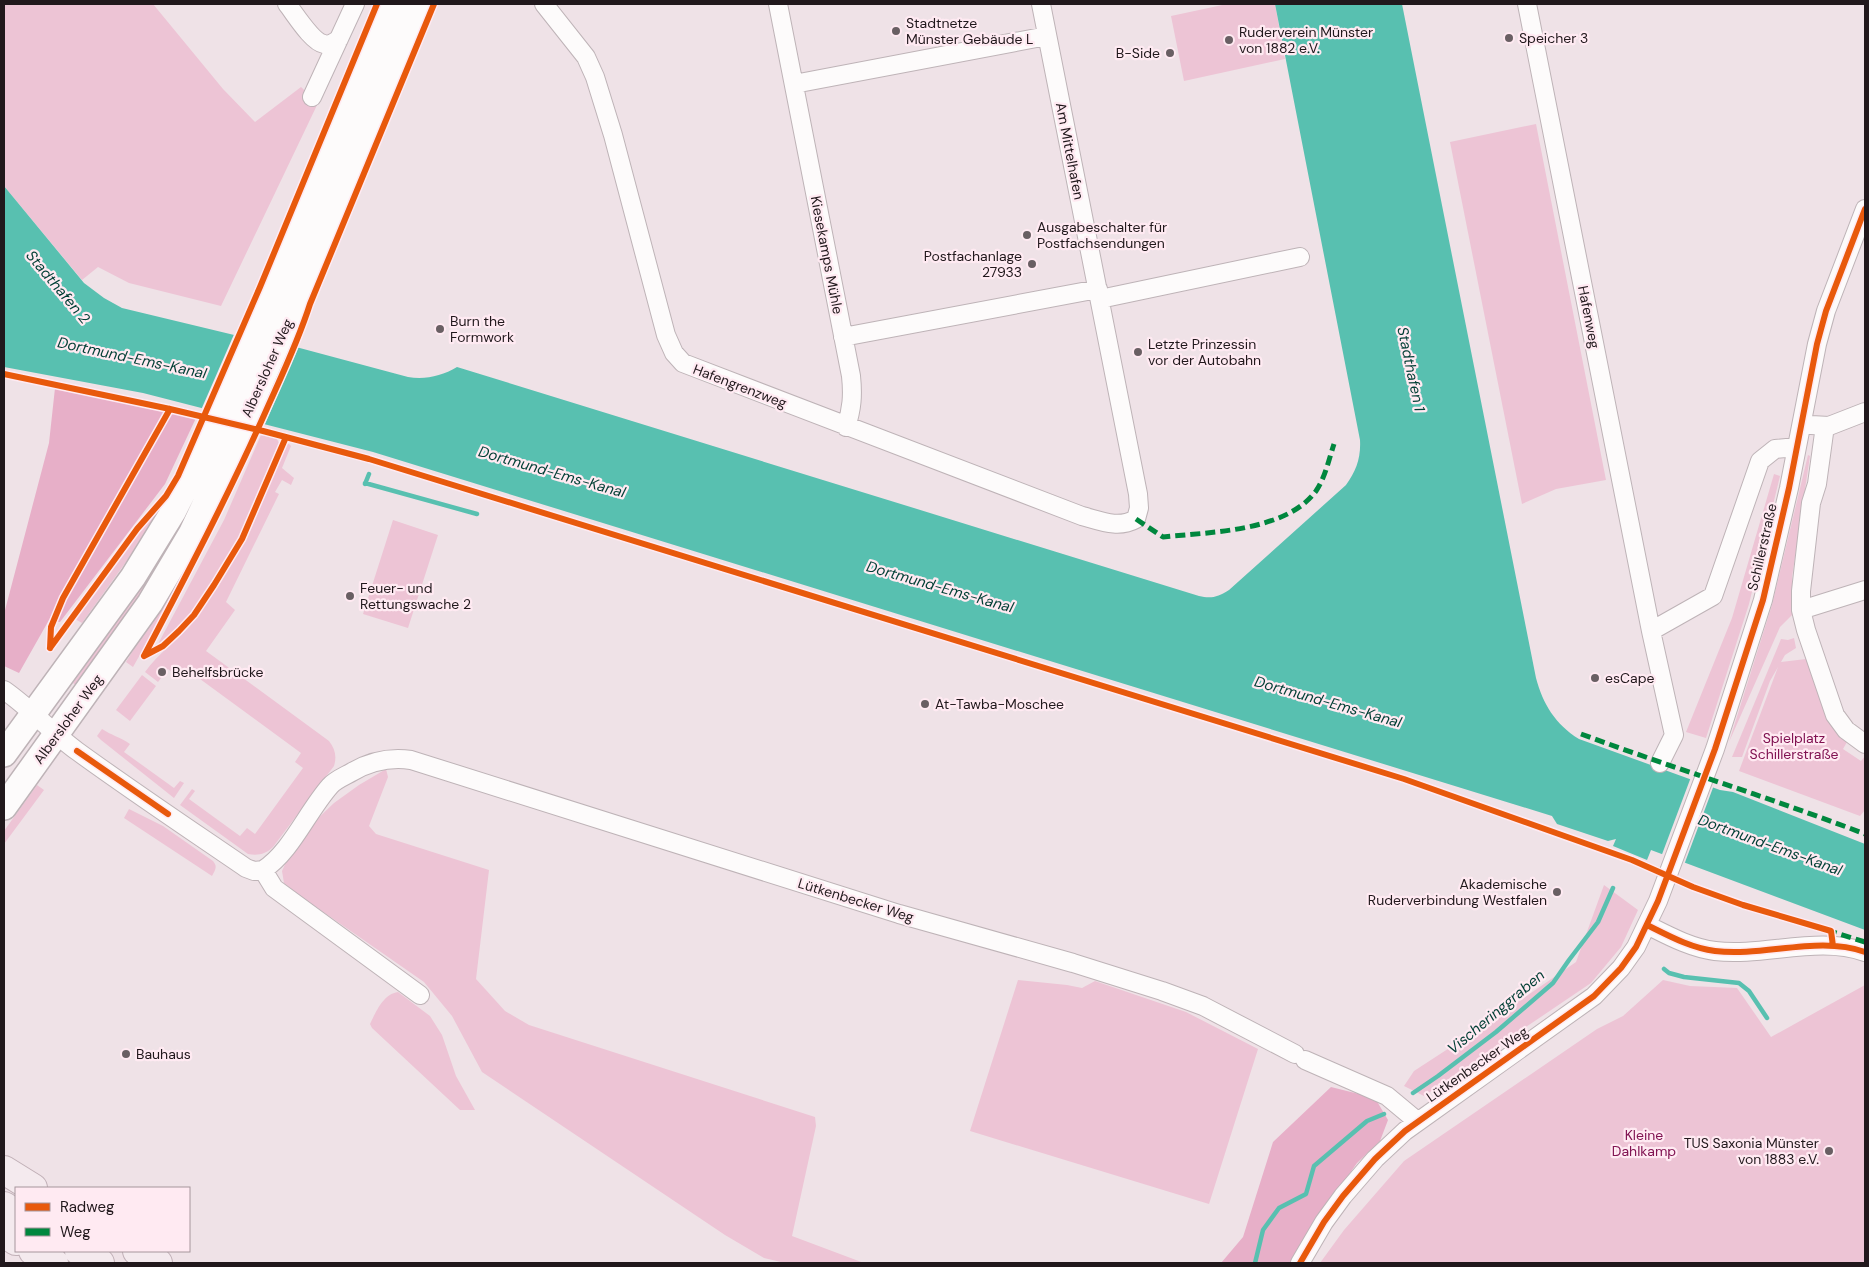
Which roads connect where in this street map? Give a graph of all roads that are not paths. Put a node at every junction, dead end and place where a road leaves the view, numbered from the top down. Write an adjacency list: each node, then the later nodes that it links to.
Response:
1 (287, 4): 10 (street)
2 (356, 4): 10 (street)
3 (392, 4): 28 (main road, Albersloher Weg)
4 (418, 4): 29 (main road, Albersloher Weg)
5 (544, 4): 21 (street, Hafengrenzweg)
6 (778, 4): 11 (street, Kiesekamps Mühle)
7 (1040, 4): 9 (street, Am Mittelhafen)
8 (1527, 4): 26 (street, Hafenweg)
9 (1047, 36): 11 (street); 16 (street, Am Mittelhafen)
10 (339, 39): 12 (street)
11 (794, 84): 17 (street, Kiesekamps Mühle)
12 (312, 97)
13 (1865, 209): 14 (street, Schillerstraße)
14 (1860, 239): 19 (street, Schillerstraße)
15 (1300, 257): 16 (street)
16 (1099, 294): 17 (street); 23 (street, Am Mittelhafen)
17 (844, 337): 21 (street, Kiesekamps Mühle)
18 (1865, 412): 20 (street)
19 (1802, 424): 20 (street); 22 (street, Schillerstraße)
20 (1823, 426): 25 (street)
21 (846, 427): 23 (street, Hafengrenzweg)
22 (1797, 447): 26 (street); 35 (street, Schillerstraße)
23 (1136, 519)
24 (1865, 590): 25 (street)
25 (1801, 610): 30 (street)
26 (1651, 631): 32 (street, Hafenweg)
27 (4, 690): 28 (street)
28 (34, 713): 29 (street); 31 (main road, Albersloher Weg)
29 (56, 735): 33 (main road, Albersloher Weg); 34 (street)
30 (1865, 744)
31 (4, 754)
32 (1660, 763)
33 (4, 807)
34 (263, 870): 38 (street); 39 (street, Lütkenbecker Weg)
35 (1664, 884): 36 (street, Lütkenbecker Weg)
36 (1647, 925): 37 (street); 39 (street, Lütkenbecker Weg)
37 (1865, 952)
38 (420, 995)
39 (1416, 1121): 52 (street, Lütkenbecker Weg)
40 (4, 1170): 41 (highway)
41 (31, 1187)
42 (4, 1206): 43 (highway)
43 (15, 1213)
44 (4, 1233): 45 (highway)
45 (15, 1240)
46 (35, 1252): 49 (highway)
47 (81, 1252): 50 (highway)
48 (139, 1252): 51 (highway)
49 (54, 1263)
50 (100, 1263)
51 (158, 1263)
52 (1300, 1263)

